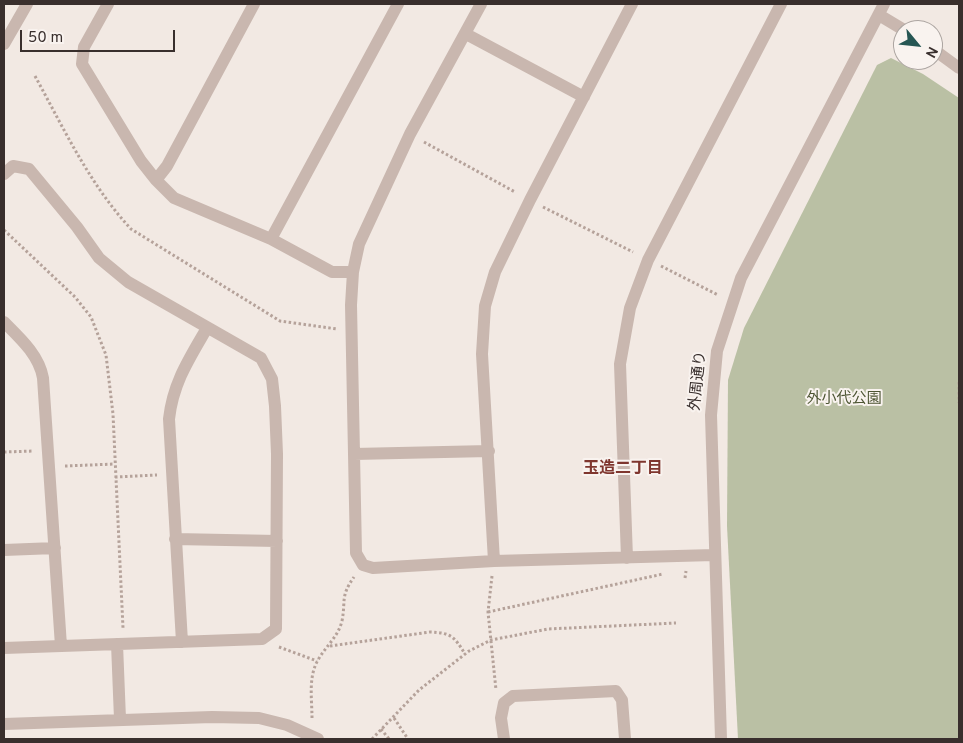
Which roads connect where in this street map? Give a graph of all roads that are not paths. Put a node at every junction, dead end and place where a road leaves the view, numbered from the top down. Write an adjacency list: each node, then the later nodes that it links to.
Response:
1 (27, 4): 11 (street)
2 (108, 4): 16 (street)
3 (254, 4): 16 (street)
4 (398, 4): 17 (street)
5 (481, 4): 10 (street)
6 (632, 4): 14 (street)
7 (780, 4): 28 (street)
8 (881, 9): 9 (street); 27 (street, 外周通り)
9 (893, 20)
10 (466, 34): 14 (street); 18 (street)
11 (4, 44)
12 (943, 56): 13 (street)
13 (959, 68)
14 (584, 97): 21 (street)
15 (4, 174): 20 (street)
16 (156, 180): 17 (street)
17 (271, 239): 18 (street)
18 (353, 272): 22 (street)
19 (4, 322): 25 (street)
20 (207, 328): 23 (street); 24 (street)
21 (488, 451): 22 (street); 29 (street)
22 (354, 454): 29 (street)
23 (176, 539): 24 (street); 30 (street)
24 (277, 541): 30 (street)
25 (55, 548): 26 (street); 32 (street)
26 (4, 550)
27 (714, 555): 28 (street); 39 (street, 外周通り)
28 (627, 558): 29 (street)
29 (494, 561)
30 (182, 642): 31 (street)
31 (121, 644): 32 (street); 34 (street)
32 (61, 646): 33 (street)
33 (4, 648)
34 (120, 719): 35 (street); 36 (street)
35 (4, 724)
36 (314, 737)
37 (504, 739): 38 (street)
38 (625, 739)
39 (721, 739)

